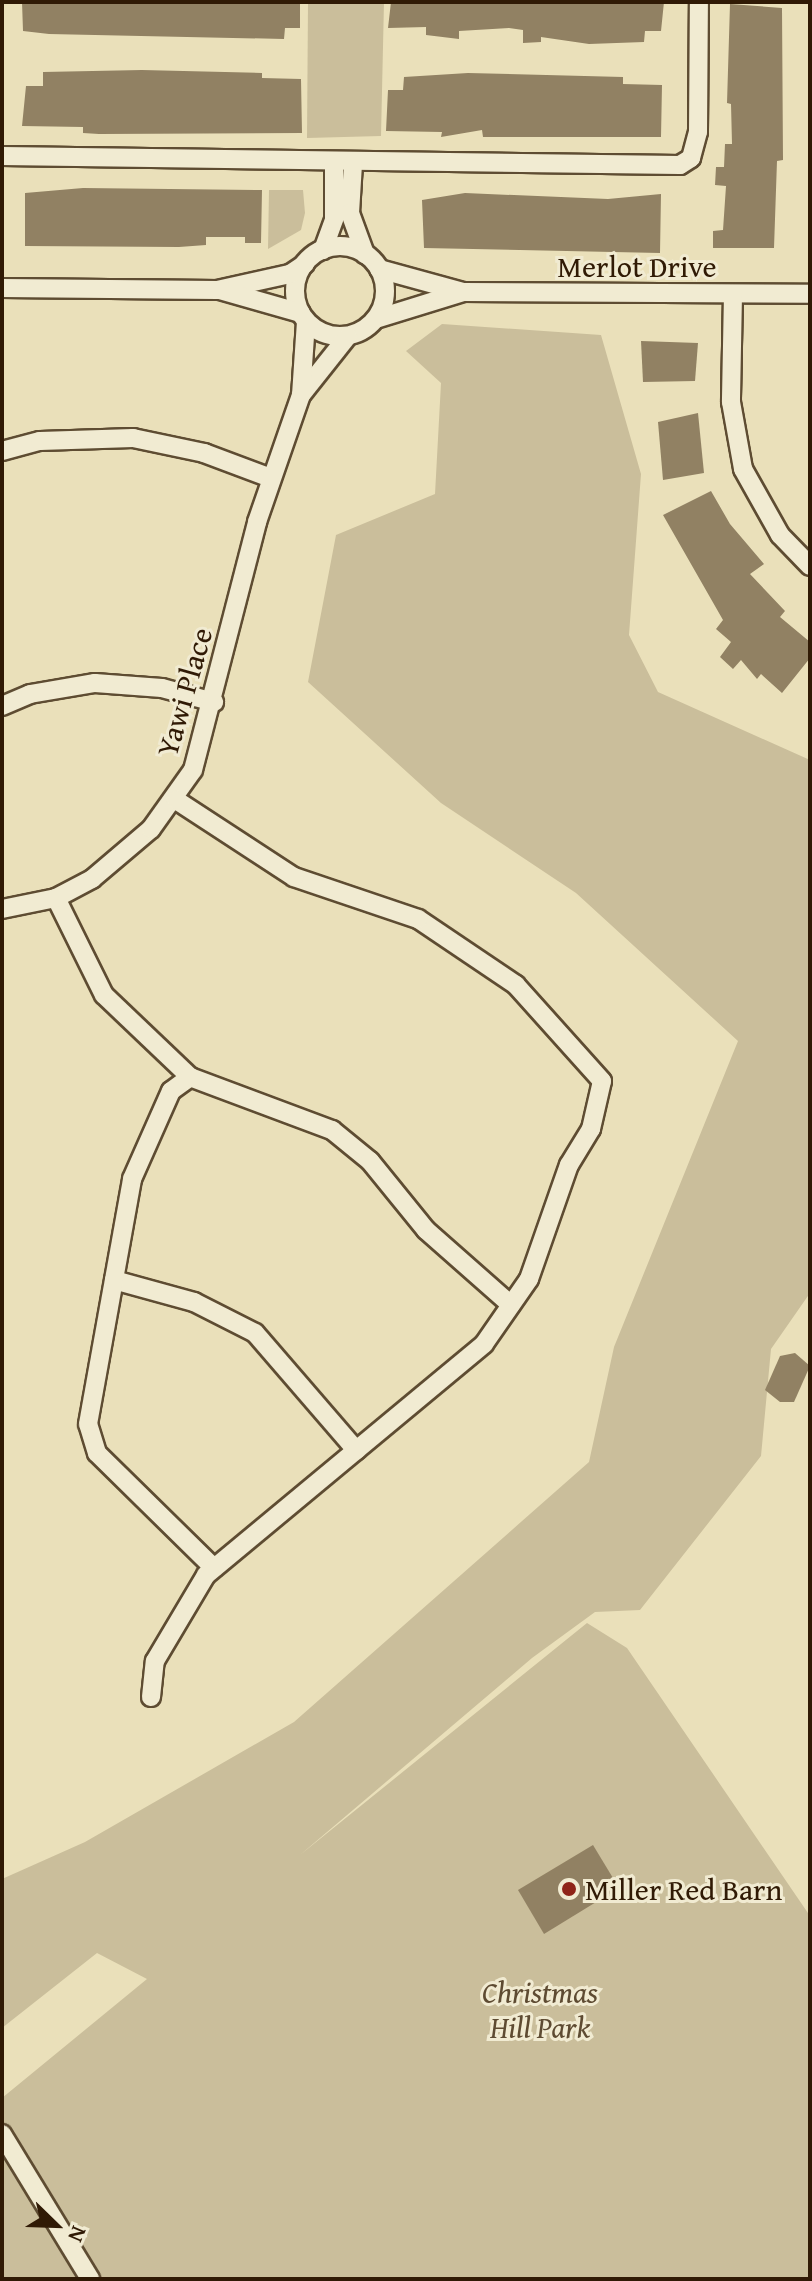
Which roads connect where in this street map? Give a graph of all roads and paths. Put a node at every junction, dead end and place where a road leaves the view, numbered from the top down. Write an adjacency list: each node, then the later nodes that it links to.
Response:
1 (699, 2): 3 (street)
2 (2, 156): 3 (street)
3 (344, 164): 4 (street); 5 (street)
4 (323, 250): 5 (street); 6 (street)
5 (365, 254): 7 (street)
6 (305, 264): 9 (street); 13 (street)
7 (379, 269): 10 (street, Merlot Drive); 14 (street)
8 (2, 288): 9 (street)
9 (217, 290): 13 (street)
10 (463, 292): 11 (street, Merlot Drive); 14 (street, Merlot Drive)
11 (733, 294): 12 (street, Merlot Drive); 19 (street)
12 (810, 294)
13 (304, 317): 15 (street); 16 (street)
14 (376, 319): 15 (street, Merlot Drive)
15 (348, 336): 16 (street)
16 (301, 395): 18 (street, Yawi Place)
17 (2, 451): 18 (street)
18 (271, 478): 20 (street, Yawi Place)
19 (810, 566)
20 (214, 702): 21 (street); 22 (street, Yawi Place)
21 (2, 706)
22 (176, 800): 23 (street, Yawi Place); 27 (street)
23 (56, 898): 24 (street, Yawi Place); 25 (street)
24 (2, 909)
25 (190, 1077): 26 (street); 27 (street)
26 (114, 1280): 28 (street); 29 (street)
27 (511, 1305): 28 (street)
28 (356, 1450): 29 (street)
29 (214, 1568): 30 (street)
30 (151, 1697)
31 (2, 2134): 32 (street)
32 (90, 2279)

